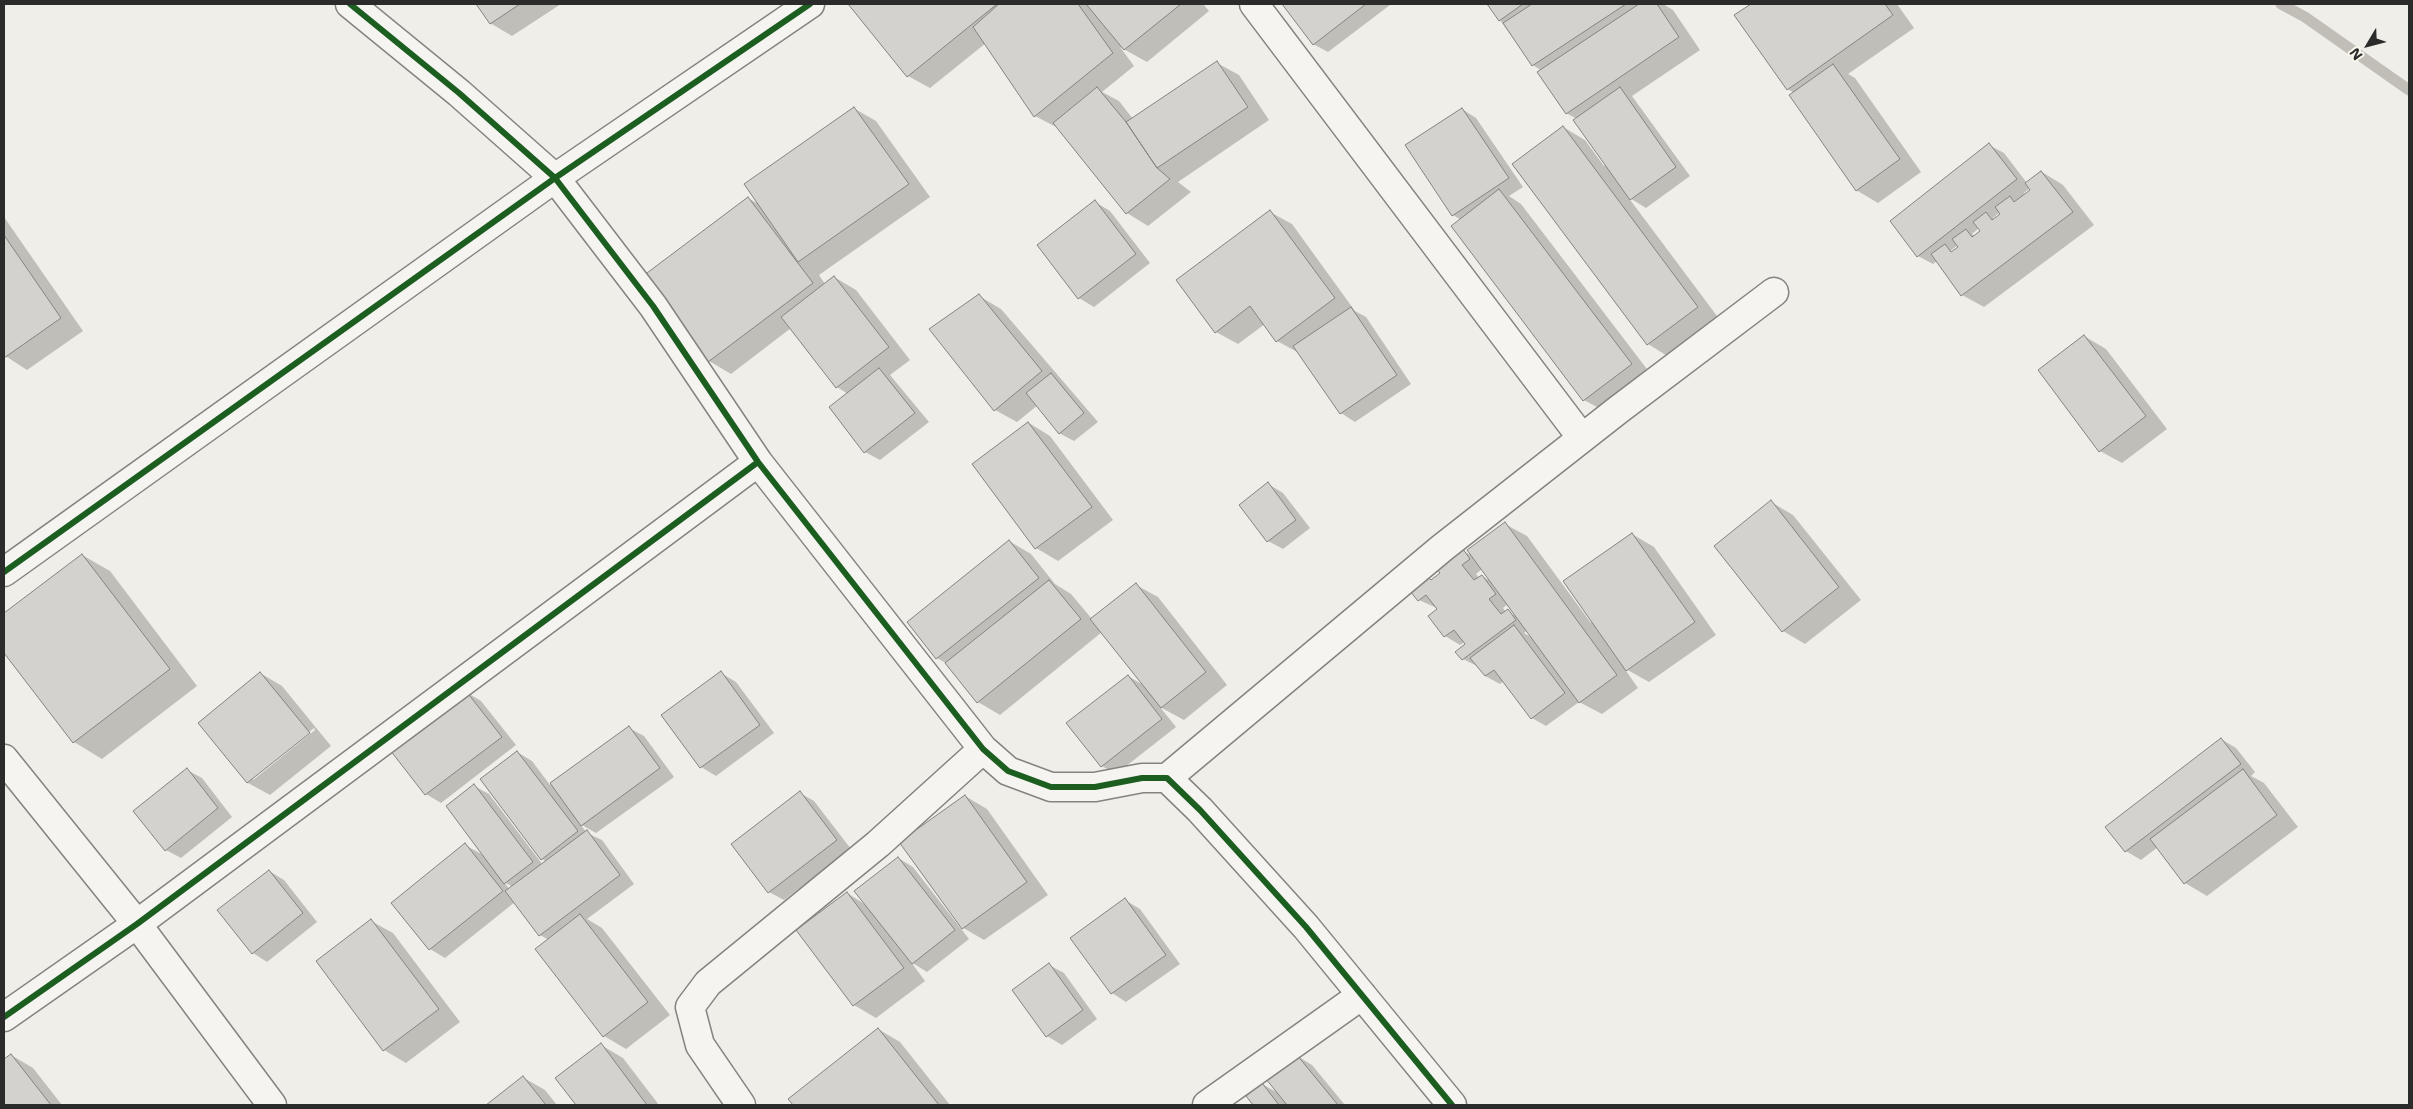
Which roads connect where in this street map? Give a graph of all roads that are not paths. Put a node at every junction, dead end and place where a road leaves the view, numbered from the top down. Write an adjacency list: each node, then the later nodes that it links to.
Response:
1 (350, 4): 4 (street)
2 (810, 4): 4 (street)
3 (1254, 4): 6 (street)
4 (555, 178): 7 (street); 8 (street)
5 (1774, 292): 6 (street)
6 (1582, 438): 11 (street)
7 (758, 462): 9 (street); 12 (street)
8 (4, 572)
9 (983, 749): 11 (street); 16 (street)
10 (4, 760): 12 (street)
11 (1168, 778): 13 (street)
12 (137, 924): 14 (street); 15 (street)
13 (1362, 995): 17 (street); 18 (street)
14 (4, 1017)
15 (272, 1105)
16 (741, 1105)
17 (1207, 1105)
18 (1452, 1105)

